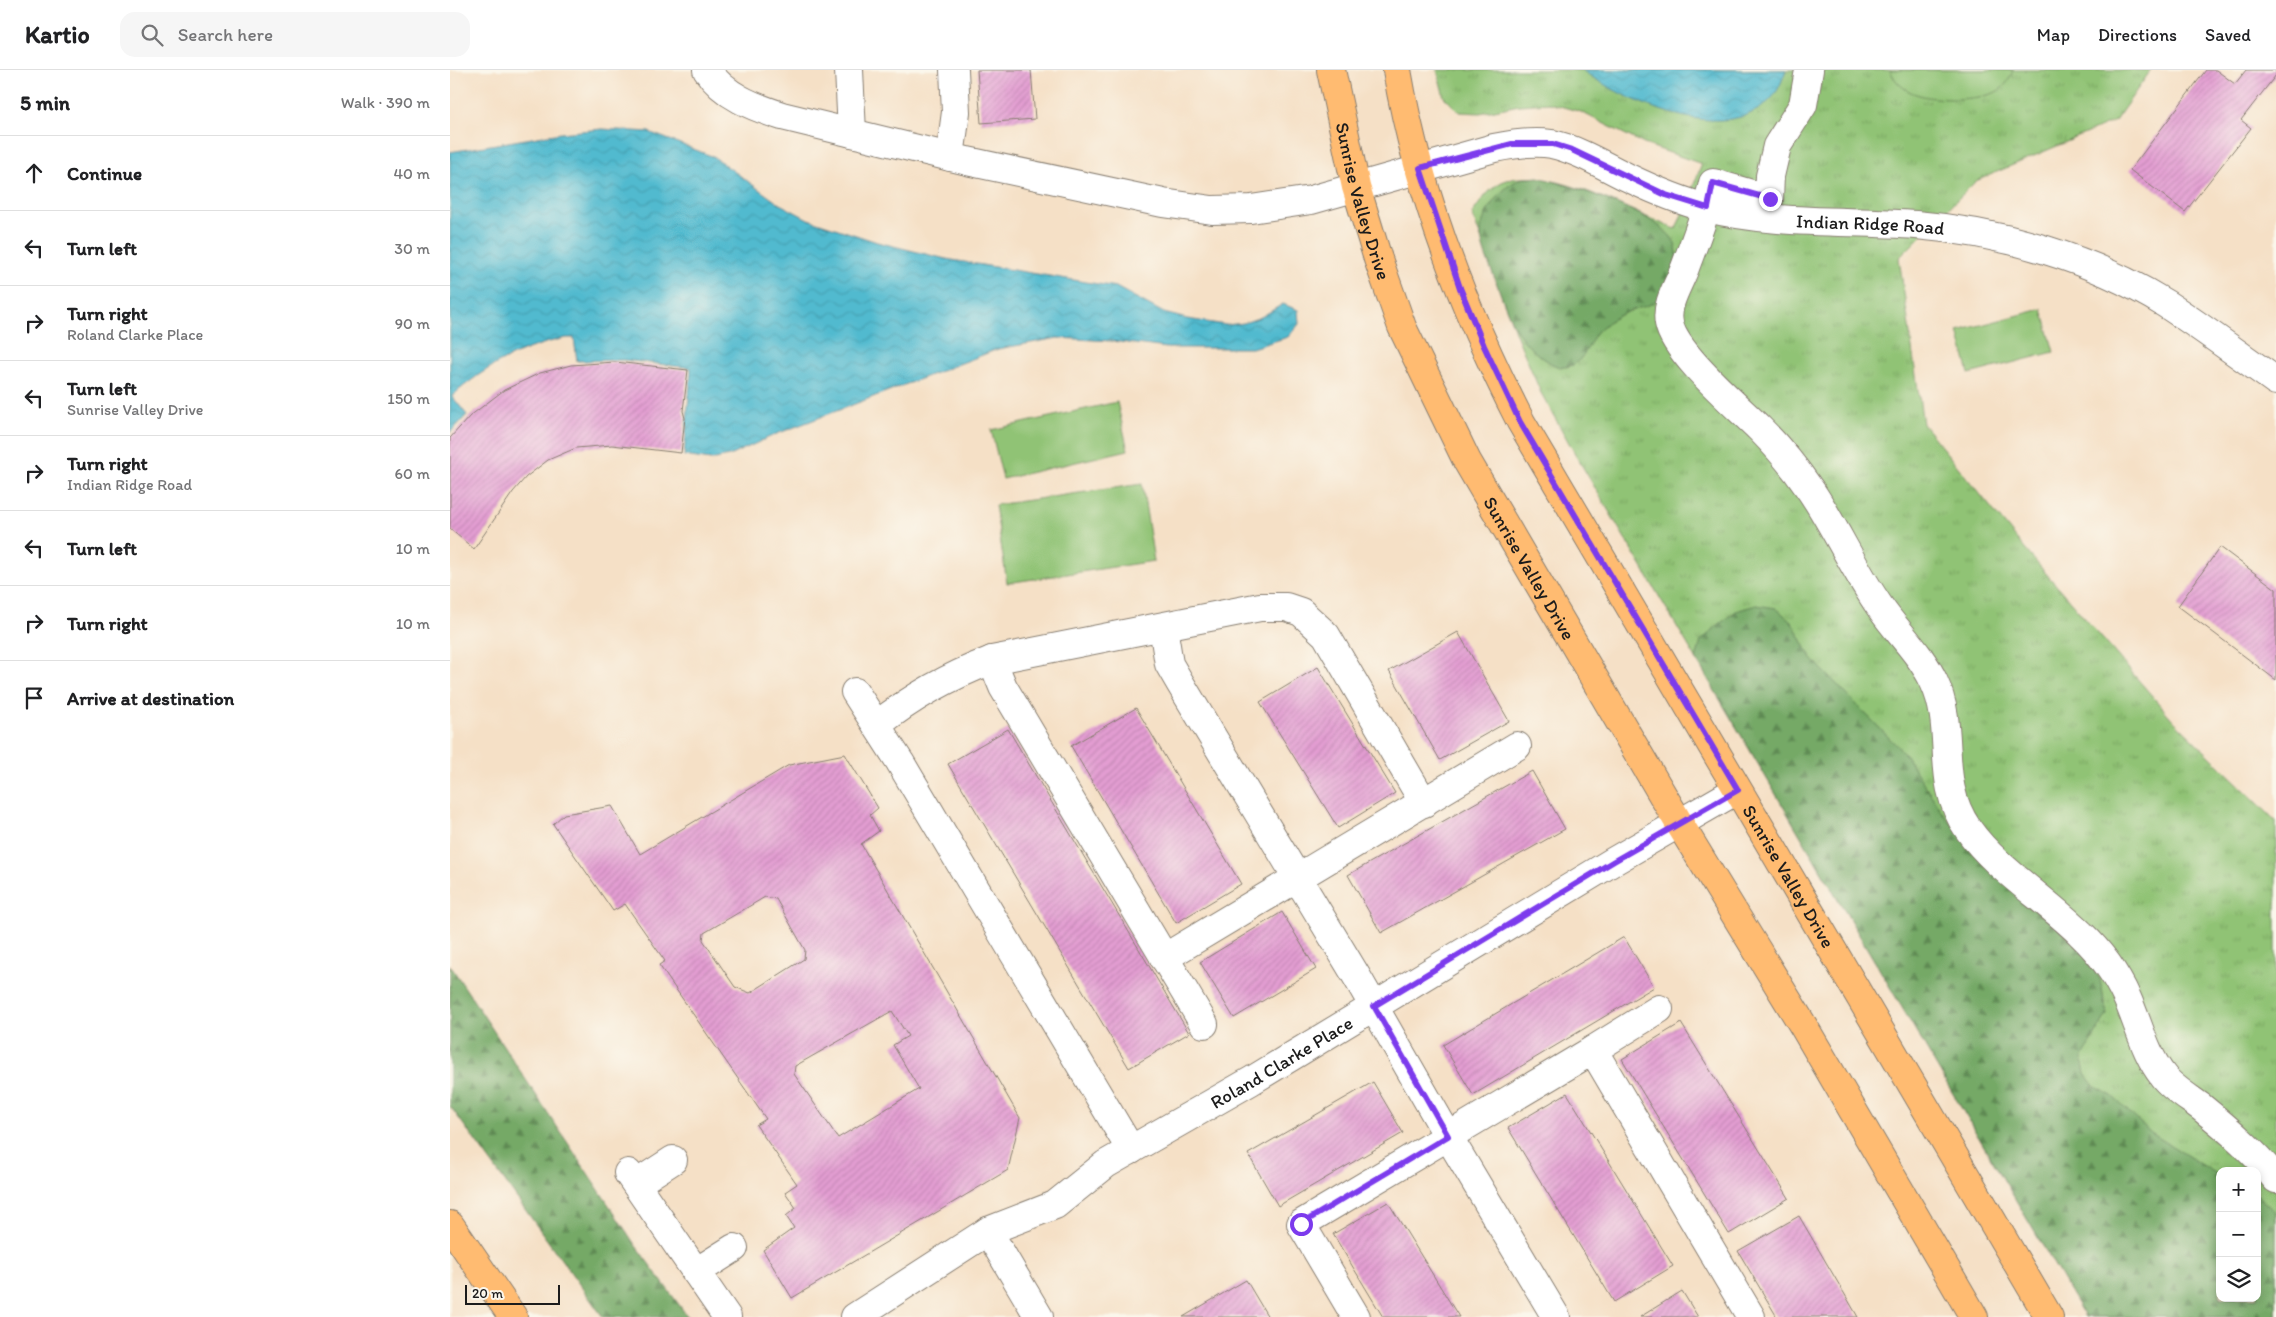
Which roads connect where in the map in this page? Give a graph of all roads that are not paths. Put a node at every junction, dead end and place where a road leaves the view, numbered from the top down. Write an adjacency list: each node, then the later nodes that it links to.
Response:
1 (707, 70): 7 (street, Indian Ridge Road)
2 (849, 70): 7 (street)
3 (954, 70): 8 (street)
4 (1331, 70): 10 (main road, Sunrise Valley Drive)
5 (1397, 70): 9 (main road, Sunrise Valley Drive)
6 (1809, 70): 11 (street)
7 (852, 133): 8 (street, Indian Ridge Road)
8 (950, 157): 10 (street, Indian Ridge Road)
9 (1420, 168): 10 (street, Indian Ridge Road); 11 (street, Indian Ridge Road); 18 (main road, Sunrise Valley Drive)
10 (1356, 187): 20 (main road, Sunrise Valley Drive)
11 (1710, 196): 12 (street, Indian Ridge Road); 30 (street)
12 (2276, 381)
13 (1163, 627): 14 (street); 19 (street); 21 (street)
14 (992, 660): 16 (street); 22 (street)
15 (855, 692): 16 (street)
16 (877, 725): 28 (street)
17 (1517, 746): 19 (street)
18 (1738, 790): 20 (street, Roland Clarke Place); 43 (main road, Sunrise Valley Drive)
19 (1424, 803): 21 (street)
20 (1679, 823): 23 (street, Roland Clarke Place); 42 (main road, Sunrise Valley Drive)
21 (1298, 878): 22 (street); 23 (street)
22 (1164, 958): 25 (street)
23 (1374, 1006): 27 (street); 28 (street, Roland Clarke Place)
24 (1659, 1009): 26 (street)
25 (1204, 1024)
26 (1593, 1050): 27 (street); 41 (street)
27 (1448, 1136): 39 (street); 40 (street)
28 (1131, 1150): 32 (street, Roland Clarke Place)
29 (673, 1160): 34 (street)
30 (2276, 1180)
31 (450, 1225): 35 (main road)
32 (988, 1231): 37 (street, Roland Clarke Place); 38 (street)
33 (734, 1248): 34 (street)
34 (696, 1272): 36 (street)
35 (514, 1317)
36 (726, 1317)
37 (855, 1317)
38 (1039, 1317)
39 (1356, 1317)
40 (1556, 1317)
41 (1750, 1317)
42 (1974, 1317)
43 (2049, 1317)

